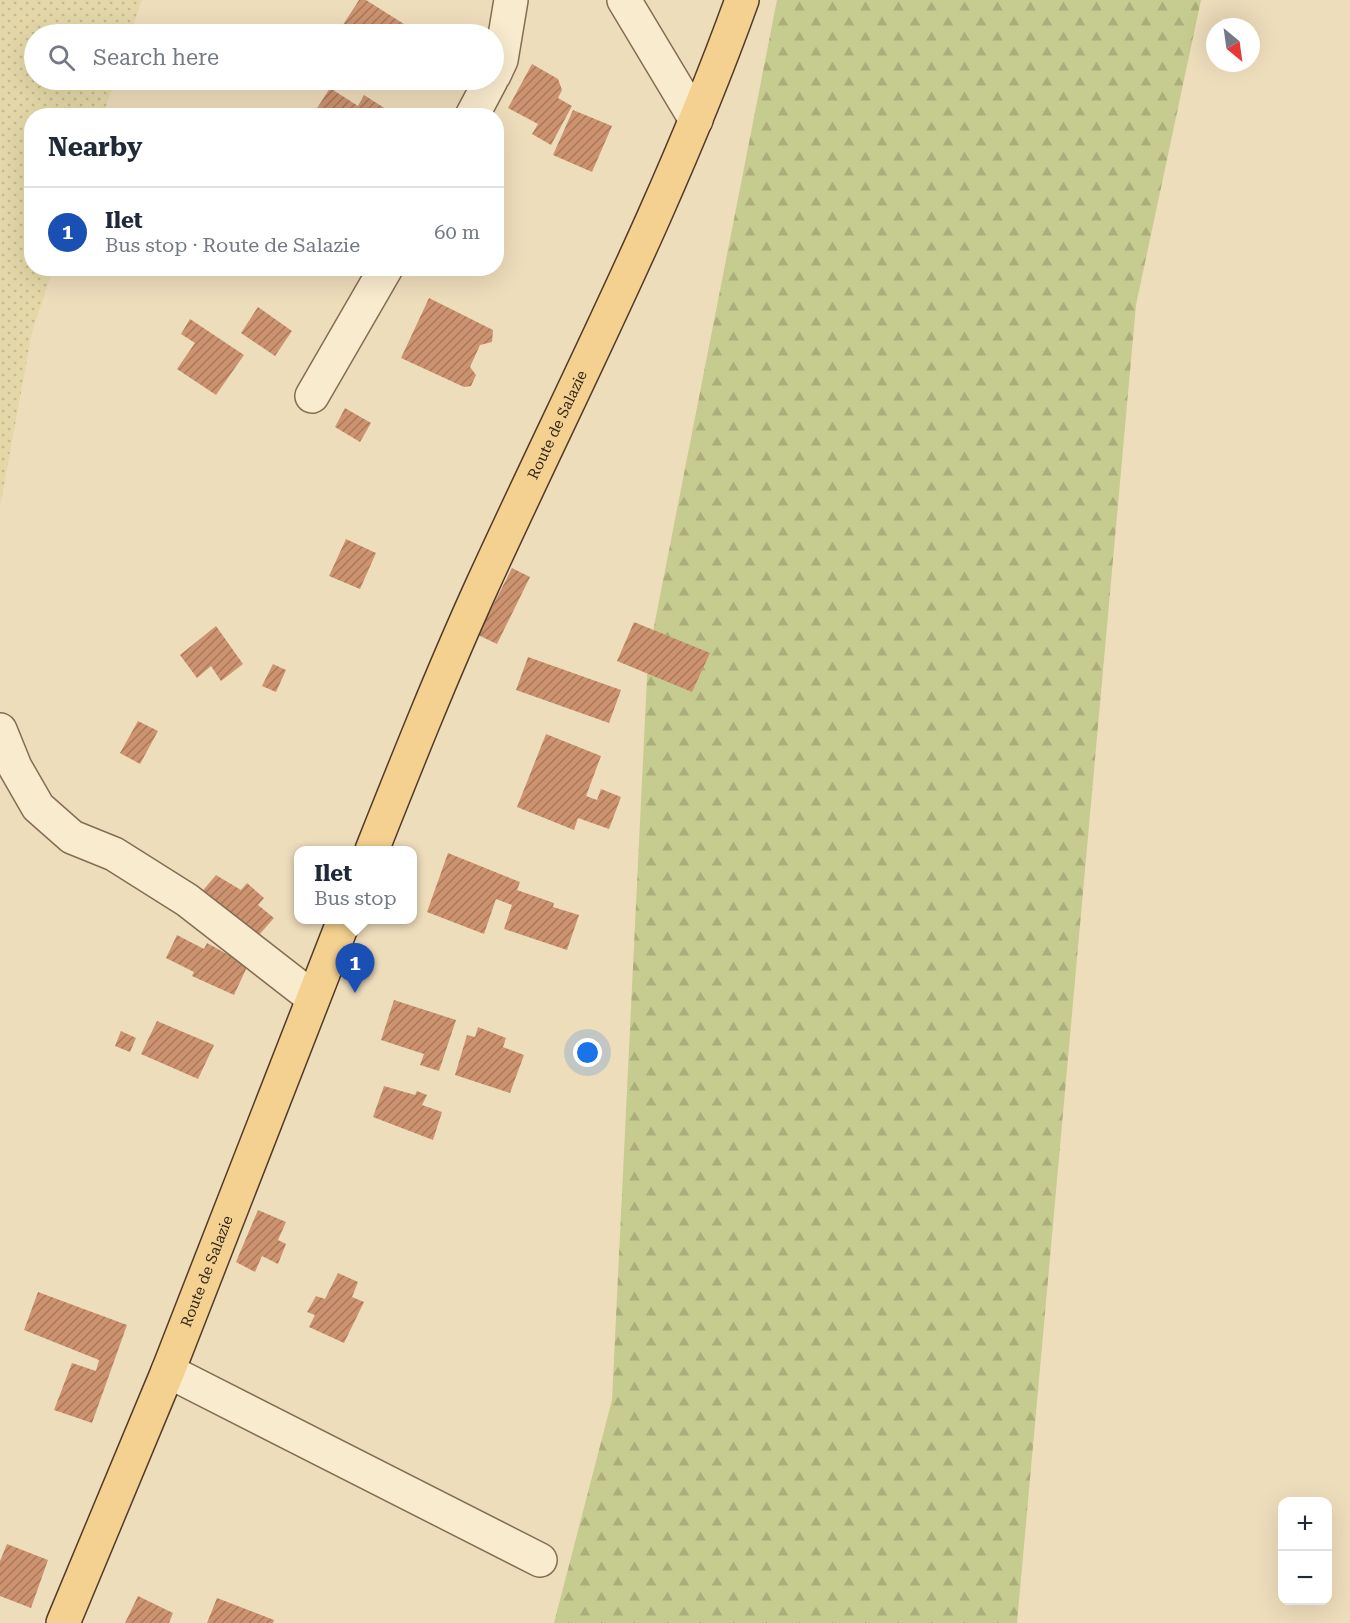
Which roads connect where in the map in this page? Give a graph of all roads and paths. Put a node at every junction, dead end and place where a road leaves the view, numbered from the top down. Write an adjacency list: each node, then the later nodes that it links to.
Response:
1 (511, 0): 4 (street)
2 (624, 0): 7 (street)
3 (742, 0): 7 (main road, Route de Salazie)
4 (504, 42)
5 (486, 90): 6 (street)
6 (476, 108)
7 (696, 120): 11 (main road, Route de Salazie)
8 (381, 276): 9 (street)
9 (312, 396)
10 (0, 730): 13 (street)
11 (374, 846)
12 (342, 924): 13 (main road, Route de Salazie)
13 (313, 998): 14 (main road, Route de Salazie)
14 (168, 1371): 15 (street); 16 (main road, Route de Salazie)
15 (540, 1560)
16 (63, 1623)

